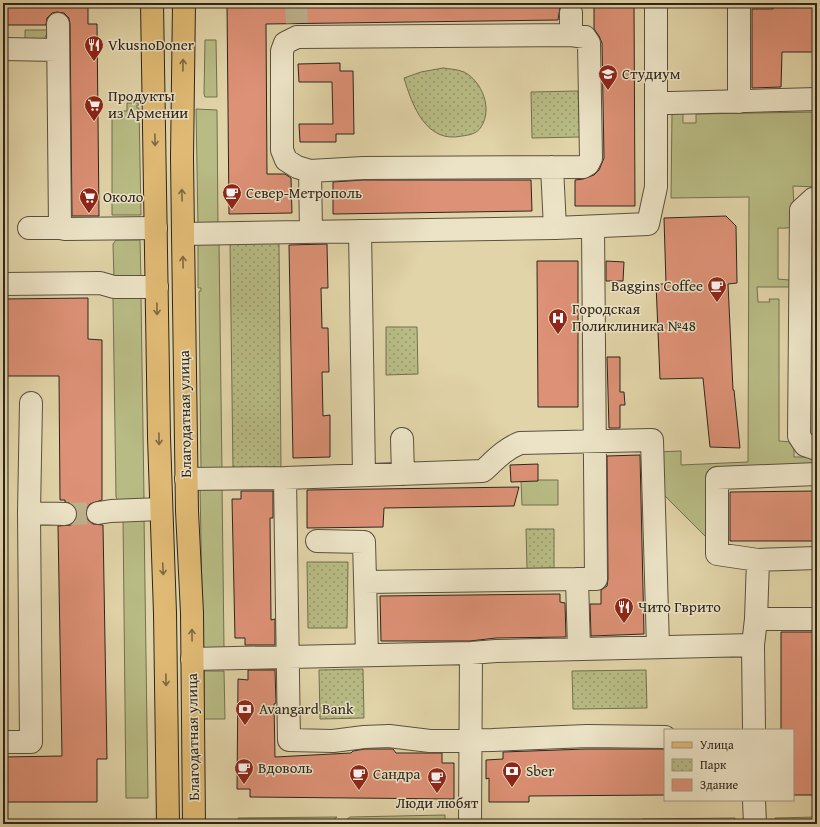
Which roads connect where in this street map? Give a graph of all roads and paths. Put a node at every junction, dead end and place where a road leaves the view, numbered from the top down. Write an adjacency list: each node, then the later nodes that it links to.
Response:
1 (152, 3): 19 (main road, Благодатная улица, one-way to 19)
2 (184, 3): 23 (main road, Благодатная улица, one-way to 2)
3 (656, 3): 11 (lane)
4 (739, 3): 12 (lane)
5 (570, 13): 7 (lane)
6 (58, 24): 9 (lane)
7 (571, 35): 13 (lane); 14 (lane)
8 (3, 49): 9 (lane)
9 (58, 50): 18 (lane)
10 (817, 99): 12 (lane)
11 (656, 101): 12 (lane); 16 (lane)
12 (740, 102)
13 (552, 167): 14 (lane); 20 (lane)
14 (310, 171): 22 (lane)
15 (817, 198): 29 (lane)
16 (593, 227): 20 (lane); 28 (lane)
17 (29, 228): 18 (lane)
18 (60, 228): 19 (lane)
19 (156, 228): 25 (main road, Благодатная улица)
20 (555, 228): 21 (lane)
21 (360, 231): 22 (lane); 32 (lane)
22 (311, 232): 23 (lane)
23 (183, 234): 34 (main road, Благодатная улица, one-way to 23)
24 (3, 284): 25 (lane)
25 (157, 287): 35 (main road, Благодатная улица, one-way to 35)
26 (31, 403): 36 (lane)
27 (402, 439): 30 (lane)
28 (594, 441): 30 (lane); 42 (lane); 47 (lane)
29 (817, 449)
30 (403, 474): 32 (lane)
31 (817, 474): 41 (lane)
32 (364, 475): 33 (lane)
33 (286, 478): 34 (lane); 51 (lane)
34 (186, 479): 52 (main road, Благодатная улица, one-way to 34)
35 (161, 509): 37 (lane); 58 (main road, Благодатная улица, one-way to 58)
36 (29, 513): 38 (lane); 56 (lane)
37 (98, 513)
38 (65, 514)
39 (317, 542): 43 (lane)
40 (817, 558): 41 (lane)
41 (758, 560): 44 (lane)
42 (578, 579): 43 (lane); 48 (lane)
43 (365, 582): 50 (lane)
44 (756, 619): 45 (lane); 46 (lane)
45 (817, 619)
46 (753, 645): 47 (lane); 53 (lane)
47 (658, 647): 48 (lane)
48 (579, 649): 49 (lane)
49 (471, 654): 50 (lane); 55 (lane)
50 (367, 655): 51 (lane)
51 (288, 658): 52 (lane); 55 (lane)
52 (192, 659): 59 (main road, Благодатная улица)
53 (754, 729)
54 (664, 737): 55 (lane)
55 (470, 740): 60 (lane)
56 (3, 742)
57 (754, 801): 61 (lane)
58 (168, 824)
59 (194, 824)
60 (470, 824)
61 (755, 824)

